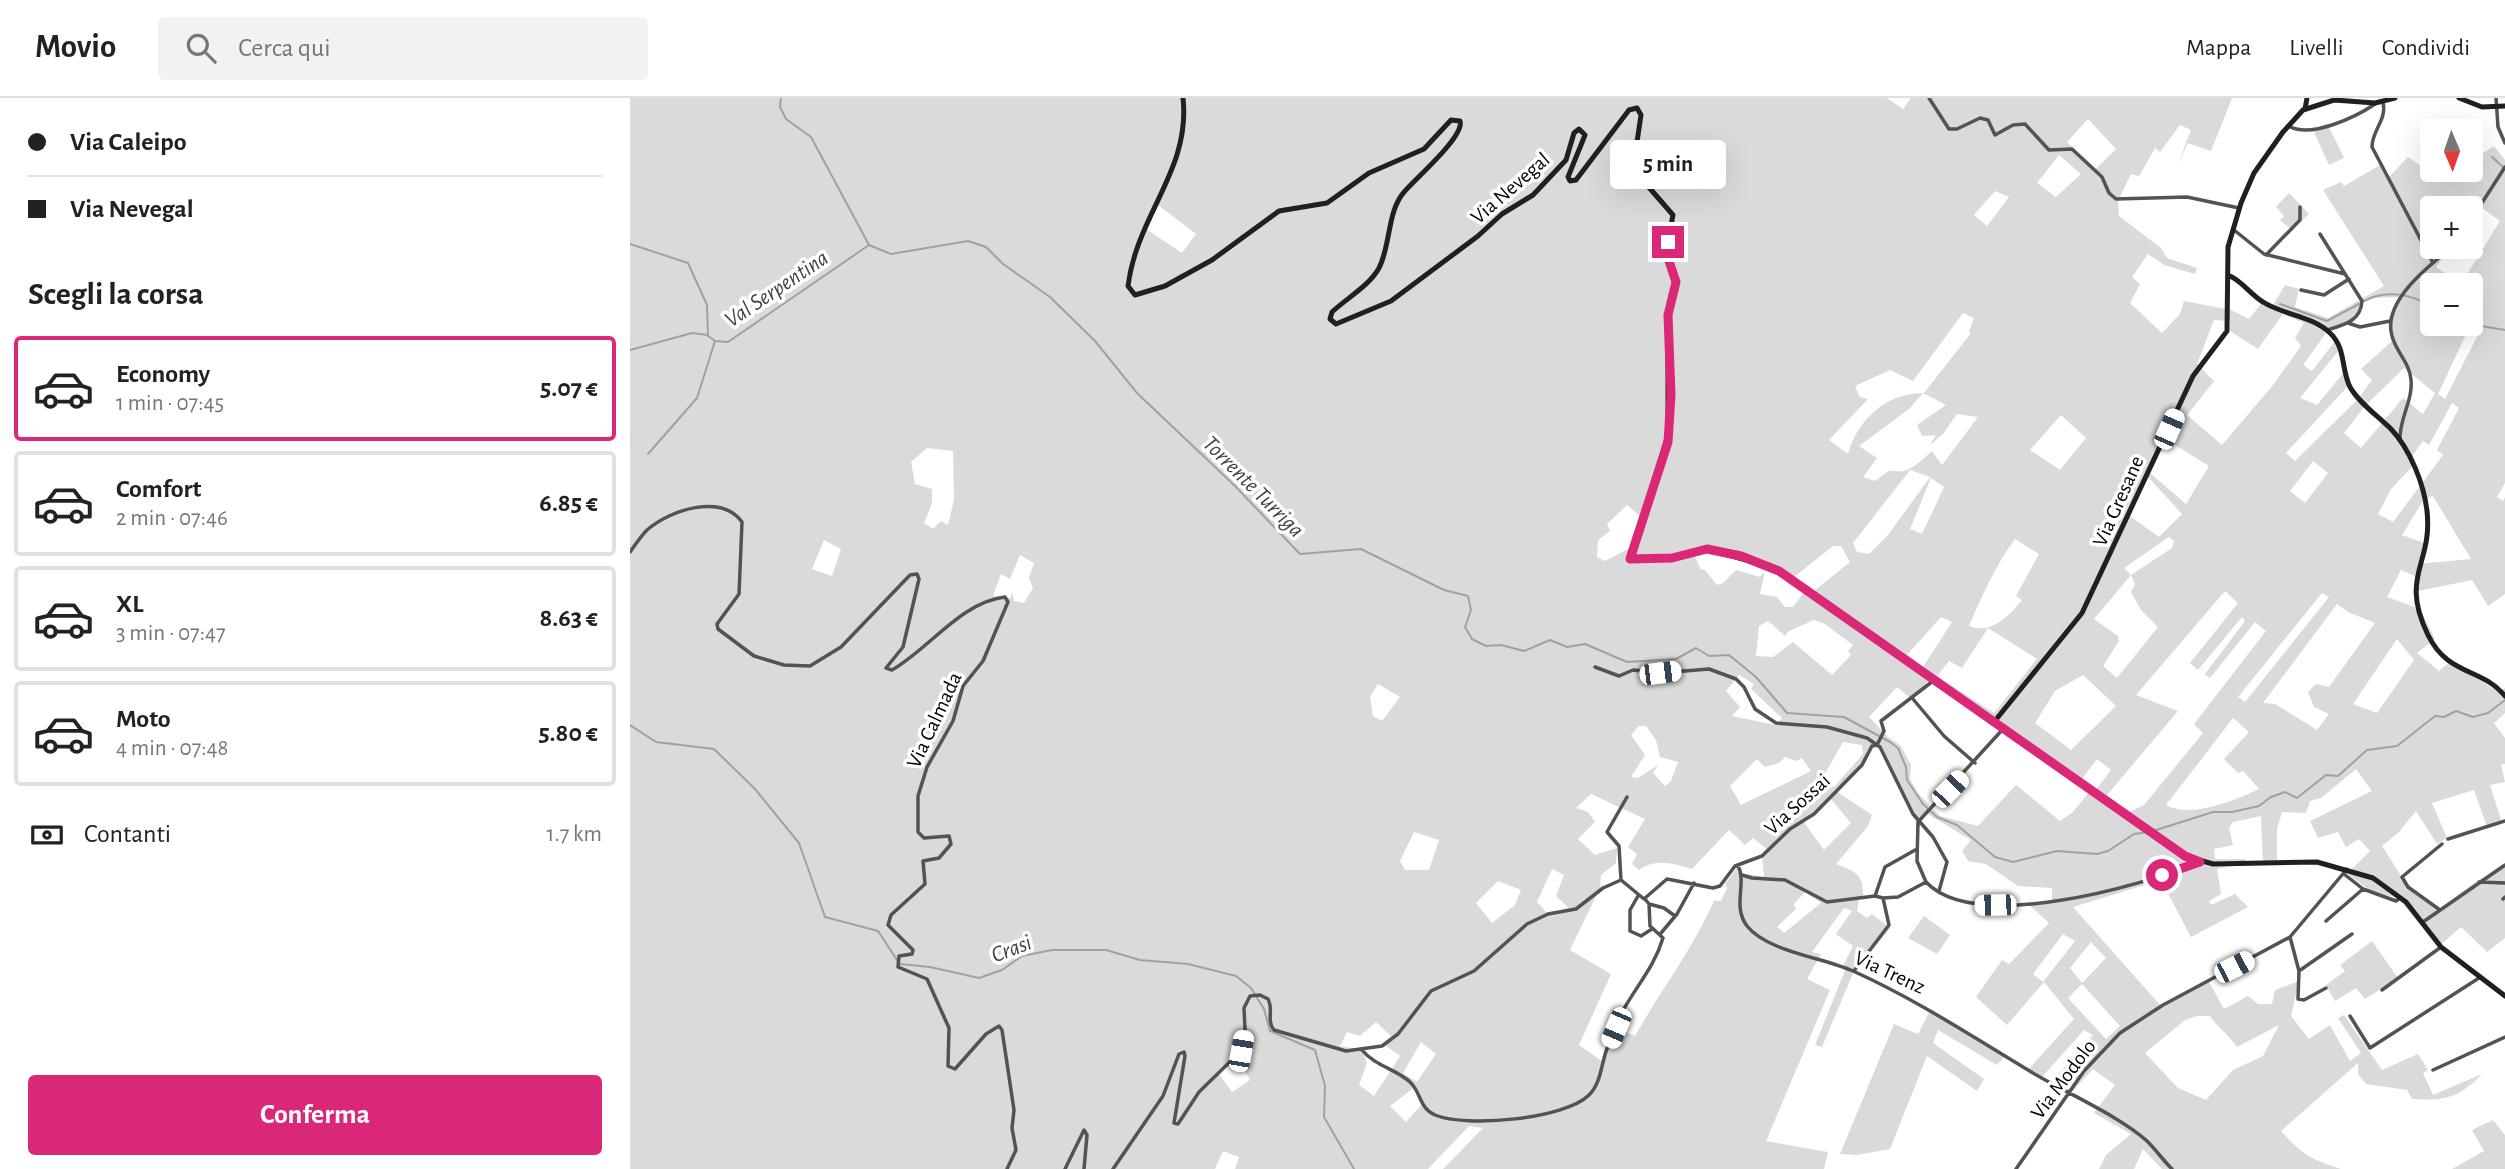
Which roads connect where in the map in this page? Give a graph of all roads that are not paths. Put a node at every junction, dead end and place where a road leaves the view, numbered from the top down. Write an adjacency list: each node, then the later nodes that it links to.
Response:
1 (1183, 98): 32 (main road, Via Nevegal)
2 (1929, 98): 17 (street)
3 (2307, 98): 11 (main road)
4 (2395, 98): 8 (main road)
5 (2459, 98): 10 (main road)
6 (2496, 98): 10 (street)
7 (2375, 103): 8 (main road); 11 (main road); 12 (street)
8 (2383, 103): 22 (street)
9 (2505, 106): 10 (main road)
10 (2495, 107): 13 (street)
11 (2305, 109): 12 (main road, Via Gresane)
12 (2288, 126): 17 (main road, Via Gresane)
13 (2505, 143)
14 (2504, 169): 15 (street)
15 (2483, 201)
16 (2300, 207): 20 (street)
17 (2239, 208): 18 (main road, Via Gresane)
18 (2233, 228): 20 (street); 23 (main road, Via Gresane)
19 (2320, 234): 24 (street)
20 (2266, 255): 24 (street)
21 (2437, 259): 22 (street)
22 (2433, 262): 26 (street)
23 (2230, 276): 28 (main road); 35 (main road, Via Gresane)
24 (2348, 277): 25 (street); 27 (street)
25 (2301, 290)
26 (2390, 321): 27 (street); 29 (street)
27 (2348, 323): 28 (street)
28 (2327, 330): 29 (main road)
29 (2400, 441): 33 (main road)
30 (630, 552): 84 (street, Via Calmada)
31 (1595, 667): 37 (street)
32 (1934, 680): 34 (street); 35 (main road, Via Nevegal)
33 (2503, 694)
34 (1913, 698): 37 (street, Via Sossai); 38 (street)
35 (1994, 722): 36 (main road, Via Nevegal)
36 (2003, 729): 38 (street); 45 (main road, Via Nevegal)
37 (1878, 744): 41 (street); 46 (street, Via Sossai)
38 (1975, 762): 41 (street)
39 (1627, 797): 50 (street)
40 (2505, 821): 42 (street)
41 (1918, 822): 44 (street); 56 (street)
42 (2448, 839)
43 (2442, 844): 63 (street)
44 (1917, 849): 51 (street); 58 (street)
45 (2200, 862): 48 (main road); 56 (street)
46 (1737, 864): 49 (street, Via Trenz); 53 (street, Via Sossai)
47 (2505, 865): 52 (street)
48 (2346, 871): 55 (street); 59 (main road); 70 (street, Via Modolo)
49 (1741, 874): 58 (street); 72 (street, Via Trenz)
50 (1621, 880): 57 (street); 81 (street)
51 (1926, 882): 56 (street); 60 (street)
52 (2477, 882): 54 (street); 63 (street)
53 (1694, 883): 61 (street, Via Sossai); 64 (street)
54 (2505, 883)
55 (2363, 889): 59 (street); 65 (street)
56 (1939, 891)
57 (1638, 896): 61 (street); 67 (street)
58 (1875, 896): 60 (street)
59 (2401, 897): 66 (main road)
60 (1883, 898): 72 (street)
61 (1645, 899): 62 (street)
62 (1649, 904): 64 (street); 67 (street)
63 (2440, 910): 66 (street)
64 (1675, 916): 68 (street)
65 (2326, 921)
66 (2423, 922): 71 (main road)
67 (1652, 929): 68 (street)
68 (1661, 933): 81 (street)
69 (2352, 934): 73 (street)
70 (2290, 937): 73 (street); 83 (street, Via Modolo)
71 (2441, 947): 74 (main road); 76 (street)
72 (1854, 971): 83 (street, Via Trenz)
73 (2299, 971): 75 (street)
74 (2479, 978): 77 (main road); 79 (street)
75 (2326, 988)
76 (2382, 990)
77 (2503, 994): 78 (street)
78 (2505, 1001)
79 (2350, 1016)
80 (2505, 1037): 82 (street)
81 (1362, 1050): 87 (street)
82 (2433, 1070)
83 (2069, 1095): 88 (street, Via Modolo); 89 (street, Via Trenz)
84 (1007, 1169)
85 (1065, 1169): 86 (street)
86 (1084, 1169)
87 (1113, 1169)
88 (2016, 1169)
89 (2172, 1169)

